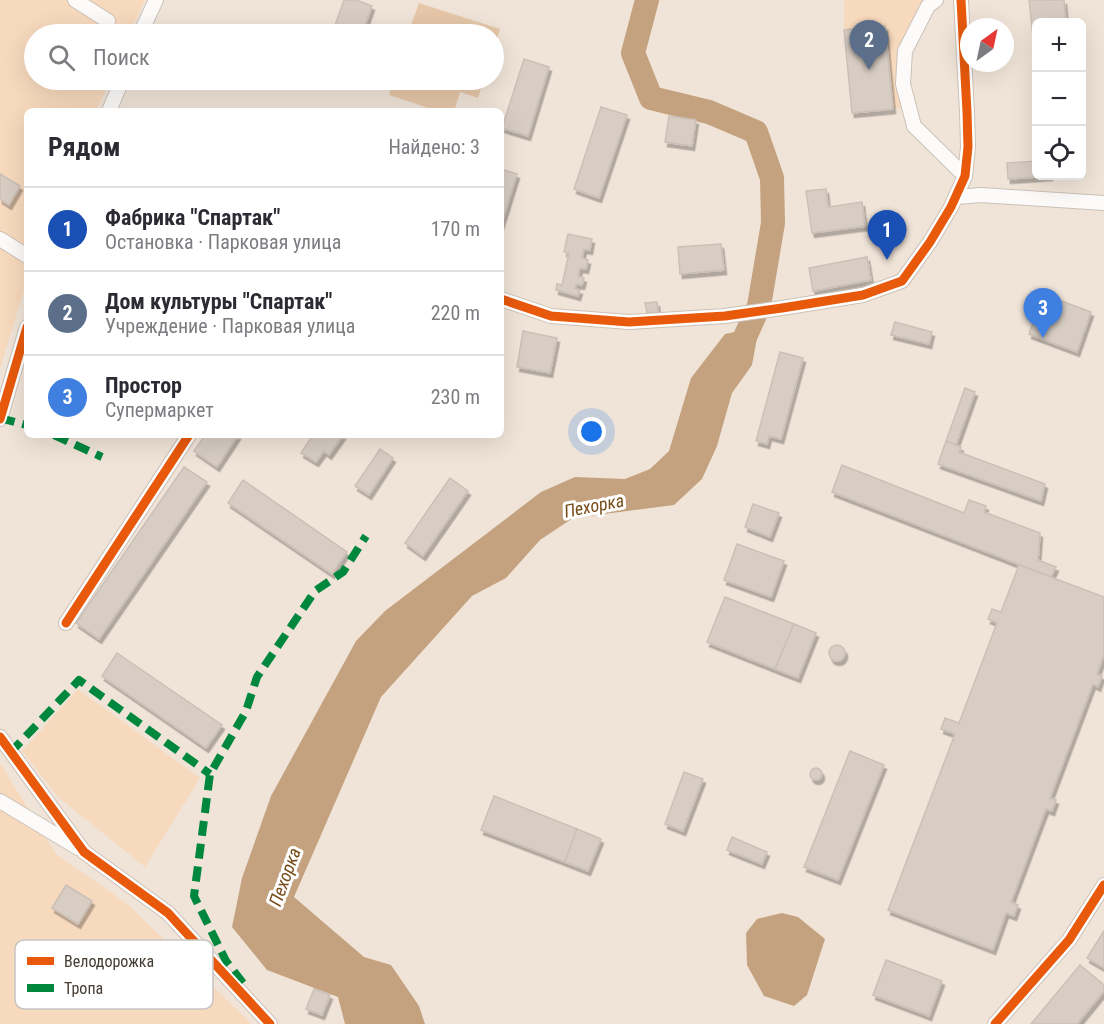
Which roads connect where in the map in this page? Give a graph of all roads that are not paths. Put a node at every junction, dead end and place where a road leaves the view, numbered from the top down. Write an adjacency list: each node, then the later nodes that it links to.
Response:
1 (75, 0): 5 (street)
2 (156, 0): 6 (street)
3 (936, 0): 9 (street)
4 (961, 0): 9 (street)
5 (108, 21)
6 (145, 24)
7 (118, 90): 8 (street)
8 (110, 108)
9 (965, 176): 10 (street)
10 (956, 197): 11 (street); 14 (street)
11 (1104, 203)
12 (0, 239): 13 (street)
13 (24, 254)
14 (504, 299)
15 (24, 337): 16 (street)
16 (0, 419)
17 (187, 438): 18 (street)
18 (66, 622)
19 (0, 737): 21 (street)
20 (0, 801): 21 (street)
21 (84, 852): 23 (street)
22 (1104, 885): 26 (street)
23 (193, 940)
24 (213, 962): 25 (street)
25 (270, 1024)
26 (995, 1024)

